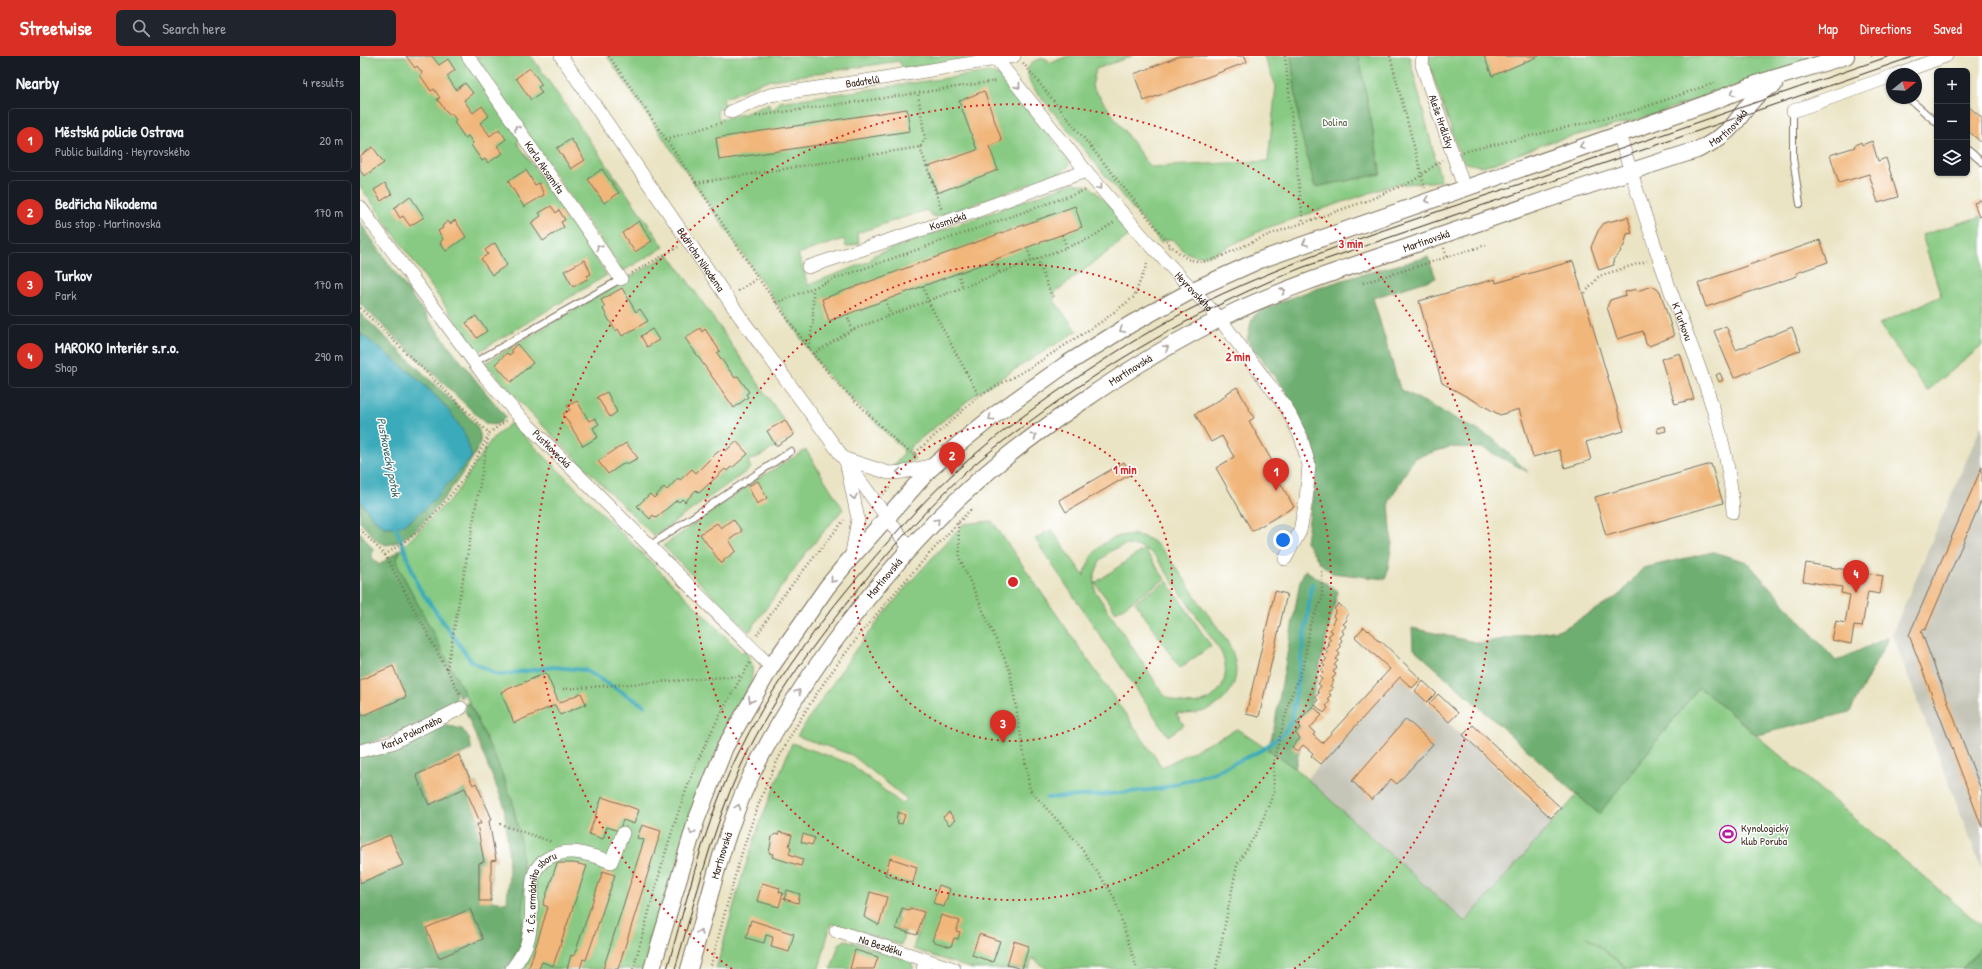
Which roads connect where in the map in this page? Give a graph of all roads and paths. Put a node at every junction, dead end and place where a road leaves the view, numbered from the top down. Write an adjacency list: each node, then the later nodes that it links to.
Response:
1 (468, 56): 53 (street, Karla Aksamita, one-way to 1)
2 (562, 56): 76 (street, Bedřicha Nikodema)
3 (609, 56): 22 (path)
4 (1285, 56): 36 (path)
5 (1390, 56): 31 (path)
6 (1423, 56): 29 (street, Aleše Hrdličky)
7 (1846, 56): 11 (street, Martinovská)
8 (1946, 56): 12 (street)
9 (995, 58): 10 (street, Badatelů); 18 (street, Badatelů); 26 (street, Heyrovského, one-way to 26)
10 (1018, 59): 41 (path)
11 (1823, 64): 21 (street, Martinovská, one-way to 21); 27 (street, Martinovská)
12 (1917, 68)
13 (1886, 80): 17 (street)
14 (996, 81): 15 (path)
15 (918, 93): 19 (path); 23 (path)
16 (1915, 104): 20 (lane)
17 (1793, 111): 32 (lane)
18 (729, 117): 22 (path)
19 (749, 117)
20 (1934, 120)
21 (1619, 134): 27 (street, K Turkovu); 29 (street, Martinovská, one-way to 29)
22 (666, 139): 28 (path)
23 (920, 147): 28 (path); 34 (path)
24 (1970, 152): 25 (lane)
25 (1982, 162)
26 (1086, 171): 34 (street, Kosmická); 58 (street, Heyrovského, one-way to 58)
27 (1631, 171): 38 (street, Martinovská); 46 (street, K Turkovu)
28 (696, 183): 63 (path)
29 (1464, 187): 31 (street, Martinovská)
30 (1087, 190): 39 (path)
31 (1428, 200): 58 (street, Martinovská, one-way to 58)
32 (1800, 204)
33 (360, 207): 71 (street, Pustkovecká)
34 (945, 222): 39 (path); 50 (street, Kosmická)
35 (1115, 222): 44 (path)
36 (1303, 223)
37 (1062, 235): 44 (path)
38 (1439, 236): 45 (path); 67 (street, Martinovská, one-way to 38)
39 (950, 238): 56 (path)
40 (1486, 245): 45 (path)
41 (1171, 246)
42 (678, 247): 53 (path)
43 (1027, 248): 49 (path)
44 (1067, 248): 48 (path)
45 (1447, 258): 54 (path)
46 (1659, 258): 59 (path); 82 (street, K Turkovu)
47 (994, 260): 52 (path)
48 (1037, 260): 49 (path); 60 (path)
49 (1032, 261): 52 (path)
50 (808, 267)
51 (958, 273): 57 (path)
52 (1000, 274): 57 (path)
53 (621, 279): 71 (lane)
54 (1363, 283)
55 (923, 286): 62 (path)
56 (813, 288): 63 (path); 69 (path)
57 (963, 288): 62 (path)
58 (1193, 290): 67 (street, Heyrovského); 77 (street, Martinovská, one-way to 77)
59 (1585, 293)
60 (1056, 296)
61 (885, 300): 66 (path)
62 (928, 301): 66 (path); 72 (path)
63 (776, 303): 69 (path)
64 (360, 308): 74 (path)
65 (847, 314): 68 (path)
66 (891, 315): 68 (path)
67 (1220, 319): 79 (street, Martinovská, one-way to 67); 90 (street, Heyrovského)
68 (852, 330): 70 (path)
69 (809, 348): 70 (path)
70 (813, 354): 78 (path)
71 (474, 362): 73 (street, Pustkovecká)
72 (979, 396)
73 (517, 414): 74 (path); 86 (street, Pustkovecká)
74 (489, 433): 88 (path); 94 (path)
75 (791, 451): 86 (lane)
76 (845, 459): 78 (street, Martinovská); 80 (street, Bedřicha Nikodema); 81 (street, Bedřicha Nikodema, one-way to 81)
77 (937, 464): 78 (street, Martinovská, one-way to 78); 83 (street, Martinovská)
78 (896, 473): 80 (path)
79 (959, 498): 84 (path); 87 (street, Martinovská, one-way to 79)
80 (875, 501): 83 (street, Bedřicha Nikodema)
81 (857, 512): 89 (street, Bedřicha Nikodema); 92 (path)
82 (1733, 512)
83 (886, 518): 87 (street, Bedřicha Nikodema); 89 (street, Martinovská)
84 (958, 523): 108 (path); 110 (path)
85 (360, 529): 88 (path)
86 (649, 546): 92 (street, Pustkovecká)
87 (910, 549): 107 (street, Martinovská, one-way to 87)
88 (385, 555): 94 (path)
89 (850, 559): 93 (street, Martinovská, one-way to 93)
90 (1285, 560)
91 (1322, 571): 111 (path)
92 (754, 650): 93 (street, Pustkovecká)
93 (771, 667): 106 (street, Martinovská, one-way to 106)
94 (447, 669): 97 (path)
95 (741, 676): 96 (path)
96 (563, 689)
97 (460, 694)
98 (461, 708): 99 (street, Karla Pokorného)
99 (360, 751)
100 (500, 824): 102 (path)
101 (623, 833): 105 (street, 1. Čs. armádního sboru)
102 (558, 844)
103 (836, 931): 104 (street, Na Bezděku)
104 (924, 964): 109 (street, Na Bezděku)
105 (512, 969)
106 (652, 969)
107 (689, 969)
108 (710, 969)
109 (954, 969)
110 (1137, 969)
111 (1216, 969)

